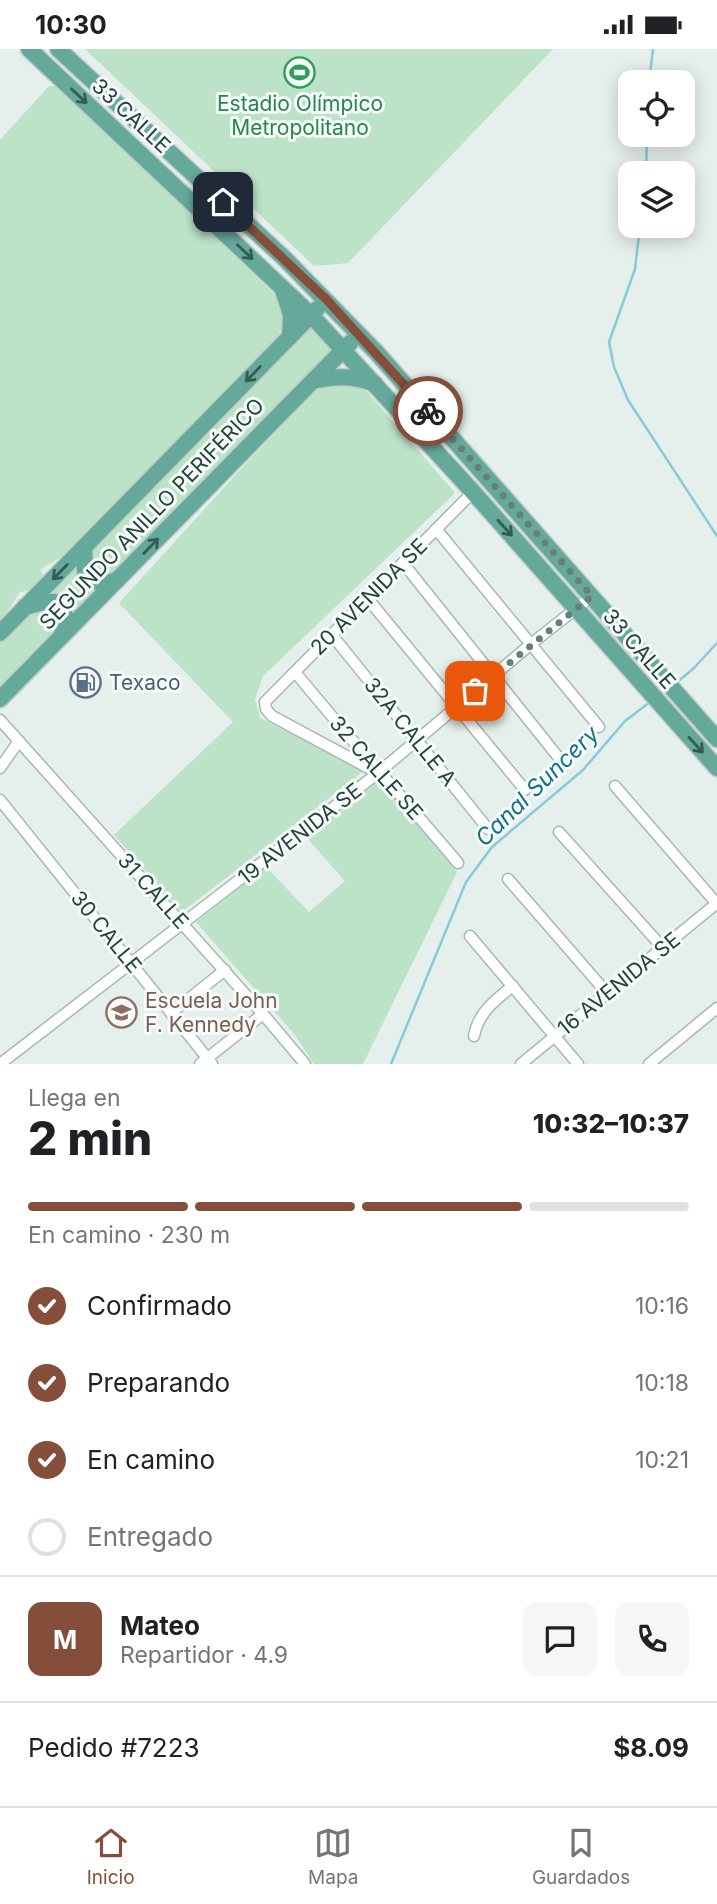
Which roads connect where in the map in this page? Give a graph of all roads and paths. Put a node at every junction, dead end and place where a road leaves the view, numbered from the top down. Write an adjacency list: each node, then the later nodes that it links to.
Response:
1 (29, 49): 4 (main road, 33 CALLE)
2 (58, 49): 3 (main road, 33 CALLE)
3 (82, 72): 4 (main road); 6 (main road, 33 CALLE)
4 (54, 73): 5 (main road, 33 CALLE, one-way to 5)
5 (280, 285): 7 (main road, 33 CALLE); 7 (main road)
6 (326, 299): 7 (main road, SEGUNDO ANILLO PERIFÉRICO); 8 (main road, 33 CALLE)
7 (301, 326): 9 (main road, 33 CALLE); 14 (main road, SEGUNDO ANILLO PERIFÉRICO, one-way to 14)
8 (359, 334): 9 (main road, SEGUNDO ANILLO PERIFÉRICO); 17 (main road, 33 CALLE)
9 (339, 354): 10 (main road, SEGUNDO ANILLO PERIFÉRICO); 11 (main road, 33 CALLE)
10 (313, 381): 11 (main road); 16 (main road, SEGUNDO ANILLO PERIFÉRICO, one-way to 10)
11 (375, 384): 12 (main road, 33 CALLE)
12 (473, 492): 13 (street, 20 AVENIDA SE); 20 (main road, 33 CALLE, one-way to 20)
13 (436, 529): 15 (street, 20 AVENIDA SE); 24 (street)
14 (84, 547): 16 (main road); 19 (main road, SEGUNDO ANILLO PERIFÉRICO, one-way to 19)
15 (403, 563): 18 (street, 20 AVENIDA SE); 26 (street)
16 (117, 580): 23 (main road, SEGUNDO ANILLO PERIFÉRICO)
17 (592, 596): 20 (street, 19 AVENIDA SE); 31 (main road, 33 CALLE)
18 (368, 599): 22 (street, 20 AVENIDA SE); 28 (street)
19 (25, 607): 21 (main road, SEGUNDO ANILLO PERIFÉRICO); 23 (main road)
20 (577, 608): 24 (street, 19 AVENIDA SE); 36 (main road, 33 CALLE, one-way to 36)
21 (0, 633)
22 (332, 635): 25 (street, 20 AVENIDA SE); 33 (street, 32A CALLE A)
23 (61, 637): 27 (main road, SEGUNDO ANILLO PERIFÉRICO)
24 (531, 644): 26 (street, 19 AVENIDA SE); 30 (street)
25 (295, 673): 37 (street, 32 CALLE SE); 37 (street, 20 AVENIDA SE)
26 (493, 675): 28 (street, 19 AVENIDA SE); 34 (street)
27 (0, 699)
28 (456, 707): 33 (street, 19 AVENIDA SE); 39 (street)
29 (0, 720): 32 (street, 31 CALLE)
30 (599, 727)
31 (717, 739)
32 (19, 741): 35 (street); 46 (street, 31 CALLE)
33 (416, 741): 37 (street, 19 AVENIDA SE); 41 (street, 32A CALLE A)
34 (559, 758)
35 (0, 768)
36 (717, 768)
37 (378, 773): 43 (street, 32 CALLE SE); 46 (street, 19 AVENIDA SE)
38 (615, 786): 45 (street)
39 (525, 790)
40 (0, 800): 49 (street, 30 CALLE)
41 (488, 829)
42 (559, 832): 48 (street)
43 (458, 863)
44 (508, 879): 52 (street)
45 (717, 904): 48 (street, 16 AVENIDA SE)
46 (183, 924): 49 (street, 19 AVENIDA SE); 50 (street, 31 CALLE)
47 (470, 936): 51 (street)
48 (659, 945): 52 (street, 16 AVENIDA SE)
49 (131, 963): 54 (street, 30 CALLE); 59 (street, 19 AVENIDA SE)
50 (225, 971): 54 (street); 55 (street, 31 CALLE)
51 (513, 986): 56 (street); 57 (street)
52 (607, 993): 57 (street, 16 AVENIDA SE)
53 (717, 1008): 63 (street)
54 (171, 1013): 58 (street, 30 CALLE)
55 (263, 1014): 58 (street); 60 (street, 31 CALLE)
56 (474, 1036)
57 (555, 1036): 61 (street, 16 AVENIDA SE); 62 (street)
58 (207, 1062)
59 (0, 1064)
60 (305, 1064)
61 (521, 1064)
62 (578, 1064)
63 (649, 1064)

